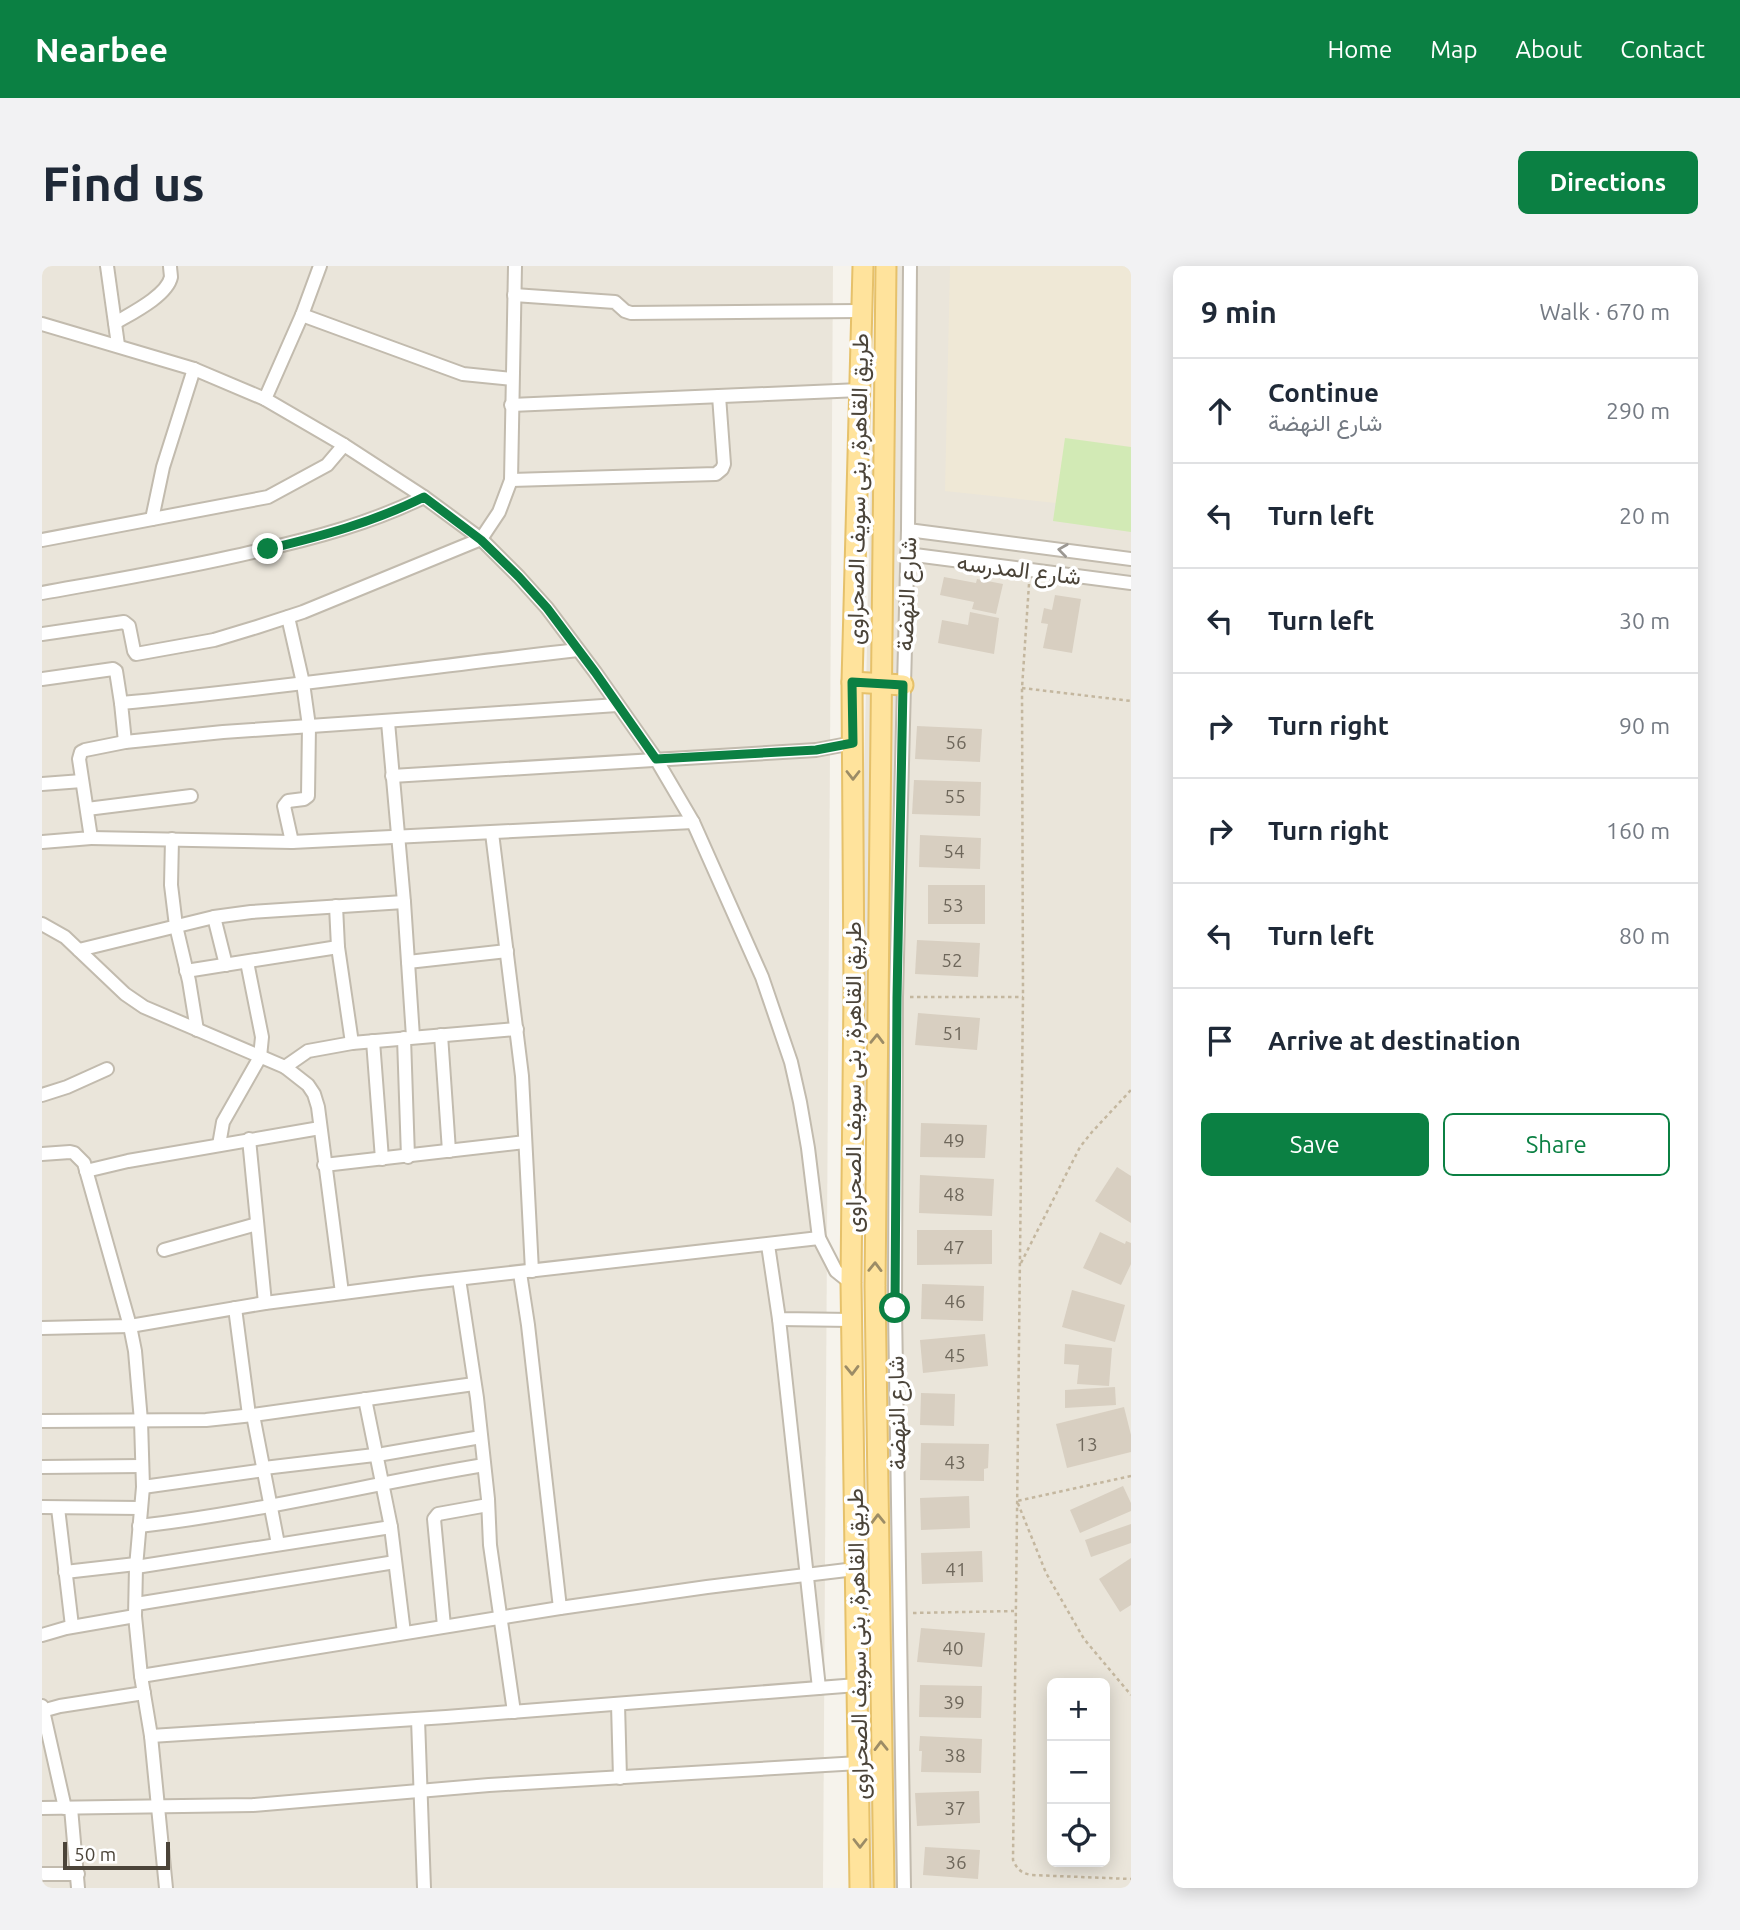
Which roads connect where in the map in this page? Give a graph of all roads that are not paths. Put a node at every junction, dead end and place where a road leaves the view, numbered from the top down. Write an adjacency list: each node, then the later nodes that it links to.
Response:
1 (107, 266): 11 (street)
2 (170, 266): 11 (street)
3 (320, 266): 10 (street)
4 (515, 266): 8 (street)
5 (863, 266): 9 (main road, طريق القاهرة, بنى سويف الصحراوى)
6 (886, 266): 37 (main road, طريق القاهرة, بنى سويف الصحراوى)
7 (910, 266): 24 (street, شارع النهضة)
8 (514, 295): 9 (street); 15 (street)
9 (861, 312): 16 (main road, طريق القاهرة, بنى سويف الصحراوى)
10 (302, 315): 15 (street); 18 (street)
11 (115, 323): 13 (street)
12 (42, 324): 13 (street)
13 (118, 345): 14 (street)
14 (194, 369): 18 (street); 23 (street)
15 (512, 379): 19 (street)
16 (859, 390): 17 (street); 35 (main road, طريق القاهرة, بنى سويف الصحراوى)
17 (719, 396): 19 (street); 21 (street)
18 (265, 399): 20 (street)
19 (511, 405): 21 (street)
20 (344, 445): 22 (street); 23 (street)
21 (511, 480): 26 (street)
22 (424, 497): 26 (street); 30 (street)
23 (152, 519): 25 (street)
24 (908, 530): 27 (street, شارع النهضة); 28 (street, شارع المدرسه, one-way to 24)
25 (42, 540)
26 (481, 540): 31 (street); 33 (street)
27 (907, 554): 29 (street, شارع المدرسه); 38 (street, شارع النهضة)
28 (1131, 559)
29 (1131, 583)
30 (42, 593)
31 (288, 617): 32 (street); 36 (street)
32 (42, 634)
33 (578, 650): 36 (street); 40 (street)
34 (42, 679): 39 (street)
35 (852, 682): 37 (main road); 44 (main road, طريق القاهرة, بنى سويف الصحراوى)
36 (303, 684): 39 (street); 42 (street)
37 (881, 684): 38 (main road); 158 (main road, طريق القاهرة, بنى سويف الصحراوى, one-way to 37)
38 (903, 685): 159 (street, شارع النهضة)
39 (121, 703): 43 (street)
40 (617, 705): 41 (street); 45 (street)
41 (388, 722): 42 (street); 46 (street)
42 (309, 726): 43 (street); 57 (street)
43 (125, 743): 47 (street)
44 (853, 743): 45 (street); 96 (main road, طريق القاهرة, بنى سويف الصحراوى, one-way to 96)
45 (656, 759): 46 (street); 51 (street)
46 (392, 776): 54 (street)
47 (82, 781): 48 (street); 50 (street)
48 (42, 784)
49 (191, 796): 50 (street)
50 (87, 809): 53 (street)
51 (693, 822): 52 (street); 91 (street)
52 (492, 833): 54 (street); 65 (street)
53 (91, 838): 55 (street); 56 (street)
54 (397, 838): 57 (street); 58 (street)
55 (172, 839): 57 (street); 62 (street)
56 (42, 842)
57 (292, 842)
58 (404, 902): 59 (street); 67 (street)
59 (336, 906): 60 (street); 63 (street)
60 (214, 917): 62 (street); 68 (street)
61 (42, 924): 64 (street)
62 (176, 926): 64 (street); 69 (street)
63 (338, 947): 66 (street); 75 (street)
64 (79, 950): 71 (street)
65 (507, 951): 67 (street); 70 (street)
66 (247, 962): 68 (street); 76 (street)
67 (408, 962): 73 (street)
68 (226, 965): 69 (street)
69 (186, 971): 71 (street)
70 (517, 1029): 72 (street); 82 (street)
71 (197, 1030): 76 (street)
72 (441, 1035): 73 (street); 84 (street)
73 (409, 1037): 74 (street); 86 (street)
74 (373, 1041): 75 (street); 87 (street)
75 (352, 1043): 77 (street)
76 (260, 1058): 77 (street); 83 (street)
77 (285, 1067): 80 (street)
78 (107, 1069): 79 (street)
79 (42, 1096)
80 (320, 1128): 81 (street); 88 (street)
81 (249, 1139): 83 (street); 90 (street)
82 (525, 1142): 84 (street); 94 (street)
83 (219, 1145): 89 (street)
84 (449, 1151): 86 (street)
85 (42, 1154): 89 (street)
86 (408, 1157): 87 (street)
87 (382, 1159): 88 (street)
88 (324, 1165): 97 (street)
89 (86, 1171): 102 (street)
90 (257, 1224): 93 (street); 98 (street)
91 (819, 1238): 92 (street); 96 (street)
92 (768, 1245): 94 (street); 100 (street)
93 (163, 1250)
94 (526, 1272): 95 (street); 130 (street)
95 (459, 1279): 97 (street); 104 (street)
96 (851, 1283): 101 (main road, طريق القاهرة, بنى سويف الصحراوى)
97 (342, 1293): 98 (street)
98 (265, 1303): 99 (street)
99 (235, 1308): 102 (street); 106 (street)
100 (779, 1319): 101 (street); 129 (street)
101 (852, 1320): 127 (main road, طريق القاهرة, بنى سويف الصحراوى, one-way to 127)
102 (130, 1326): 103 (street); 108 (street)
103 (42, 1328)
104 (474, 1384): 105 (street); 109 (street)
105 (365, 1399): 106 (street); 110 (street)
106 (251, 1415): 108 (street); 114 (street)
107 (42, 1420): 108 (street)
108 (141, 1421): 112 (street)
109 (481, 1437): 110 (street); 111 (street)
110 (377, 1454): 114 (street); 115 (street)
111 (484, 1465): 115 (street); 117 (street)
112 (142, 1466): 113 (street); 116 (street)
113 (42, 1468)
114 (264, 1469): 116 (street); 118 (street)
115 (382, 1483): 118 (street); 123 (street)
116 (143, 1487): 121 (street)
117 (488, 1505): 132 (street); 134 (street)
118 (270, 1506): 122 (street); 124 (street)
119 (42, 1507): 120 (street)
120 (58, 1508): 121 (street); 128 (street)
121 (140, 1508): 122 (street)
122 (139, 1526): 126 (street)
123 (391, 1527): 124 (street); 125 (street)
124 (278, 1544): 126 (street)
125 (395, 1562): 131 (street); 135 (street)
126 (136, 1565): 128 (street); 131 (street)
127 (855, 1569): 129 (street); 138 (main road, طريق القاهرة, بنى سويف الصحراوى)
128 (65, 1572): 133 (street)
129 (807, 1575): 130 (street); 139 (street)
130 (560, 1608): 132 (street)
131 (136, 1610): 133 (street); 137 (street)
132 (499, 1618): 134 (street); 143 (street)
133 (72, 1626): 136 (street)
134 (444, 1626): 135 (street)
135 (404, 1633): 137 (street)
136 (42, 1634)
137 (141, 1676): 140 (street)
138 (858, 1685): 139 (street); 146 (main road, طريق القاهرة, بنى سويف الصحراوى)
139 (819, 1688): 141 (street)
140 (144, 1693): 142 (street); 145 (street)
141 (618, 1704): 143 (street); 147 (street)
142 (43, 1709): 151 (street)
143 (514, 1712): 144 (street)
144 (418, 1718): 145 (street); 148 (street)
145 (151, 1736): 149 (street)
146 (859, 1763): 147 (street); 157 (main road, طريق القاهرة, بنى سويف الصحراوى, one-way to 157)
147 (620, 1777): 148 (street)
148 (422, 1792): 149 (street); 156 (street)
149 (158, 1806): 151 (street); 155 (street)
150 (42, 1808): 151 (street)
151 (68, 1808): 153 (street)
152 (42, 1874): 153 (street)
153 (78, 1874): 154 (street)
154 (78, 1888)
155 (166, 1888)
156 (424, 1888)
157 (860, 1888)
158 (884, 1888)
159 (904, 1888)

